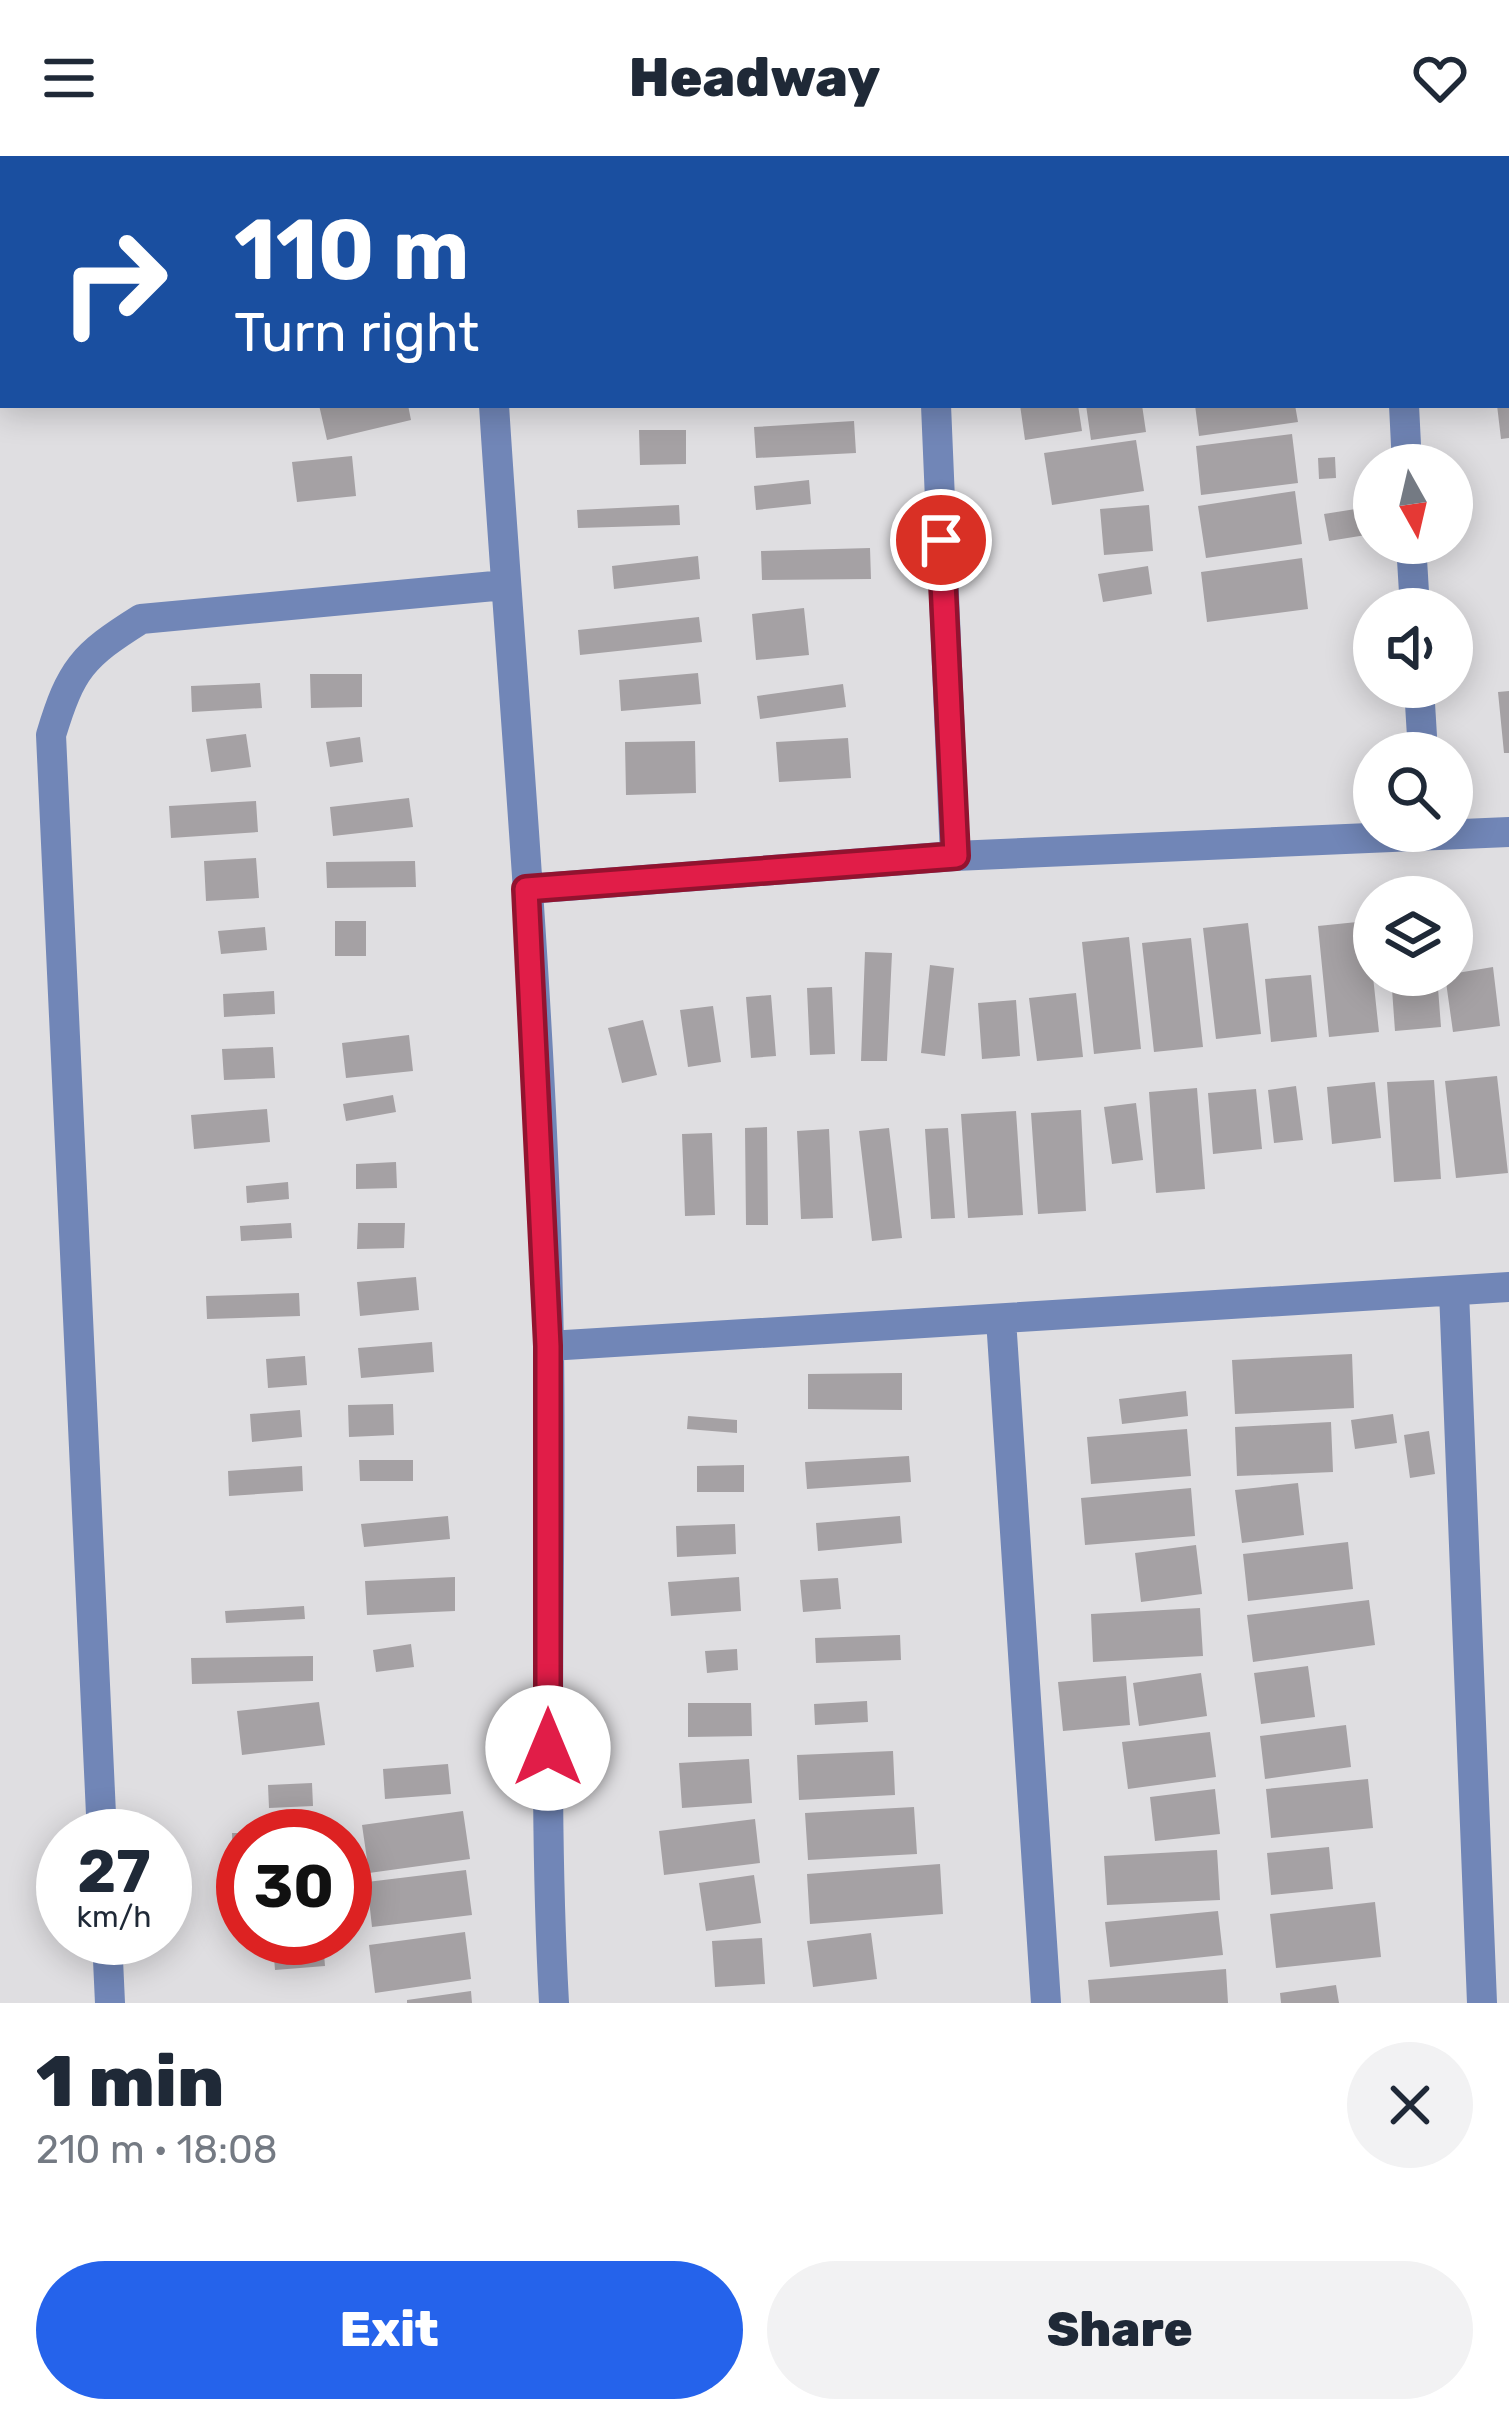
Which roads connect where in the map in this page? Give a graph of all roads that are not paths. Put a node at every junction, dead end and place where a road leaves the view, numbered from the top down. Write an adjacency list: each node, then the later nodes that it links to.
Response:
1 (494, 408): 5 (street)
2 (936, 408): 9 (street)
3 (1403, 408): 4 (street)
4 (1406, 444)
5 (505, 584): 10 (street); 15 (street)
6 (1473, 832): 7 (street)
7 (1509, 832)
8 (1353, 837): 9 (street)
9 (956, 856): 10 (street)
10 (526, 889): 14 (street)
11 (1509, 1287): 12 (street)
12 (1454, 1291): 13 (street); 20 (street)
13 (1001, 1319): 14 (street); 19 (street)
14 (548, 1346): 18 (street)
15 (101, 1809)
16 (108, 1965): 17 (street)
17 (110, 2003)
18 (554, 2003)
19 (1046, 2003)
20 (1482, 2003)

